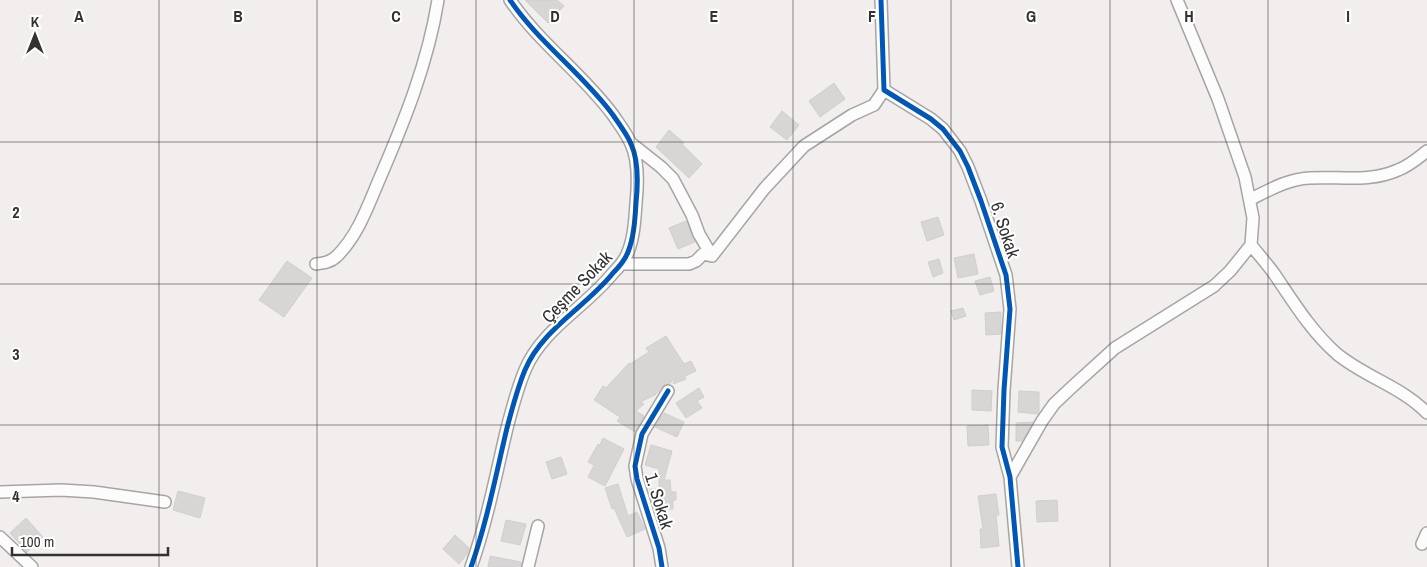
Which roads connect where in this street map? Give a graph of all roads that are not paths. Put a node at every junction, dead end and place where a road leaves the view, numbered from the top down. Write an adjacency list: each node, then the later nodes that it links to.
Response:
1 (438, 0): 11 (street)
2 (510, 0): 6 (street, Çeşme Sokak)
3 (881, 0): 5 (street)
4 (1177, 0): 8 (street)
5 (884, 90): 10 (street); 15 (street, 6. Sokak)
6 (632, 144): 10 (street); 12 (street, Çeşme Sokak)
7 (1427, 151): 8 (street)
8 (1251, 199): 9 (street)
9 (1251, 245): 14 (street); 15 (street)
10 (712, 256): 12 (street)
11 (316, 264)
12 (621, 264): 21 (street, Çeşme Sokak)
13 (668, 391): 23 (street, 1. Sokak)
14 (1427, 413)
15 (1010, 476): 24 (street, 6. Sokak)
16 (0, 492): 17 (street)
17 (165, 502)
18 (538, 526): 22 (street)
19 (0, 537): 20 (street)
20 (32, 567)
21 (471, 567)
22 (528, 567)
23 (662, 567)
24 (1018, 567)

